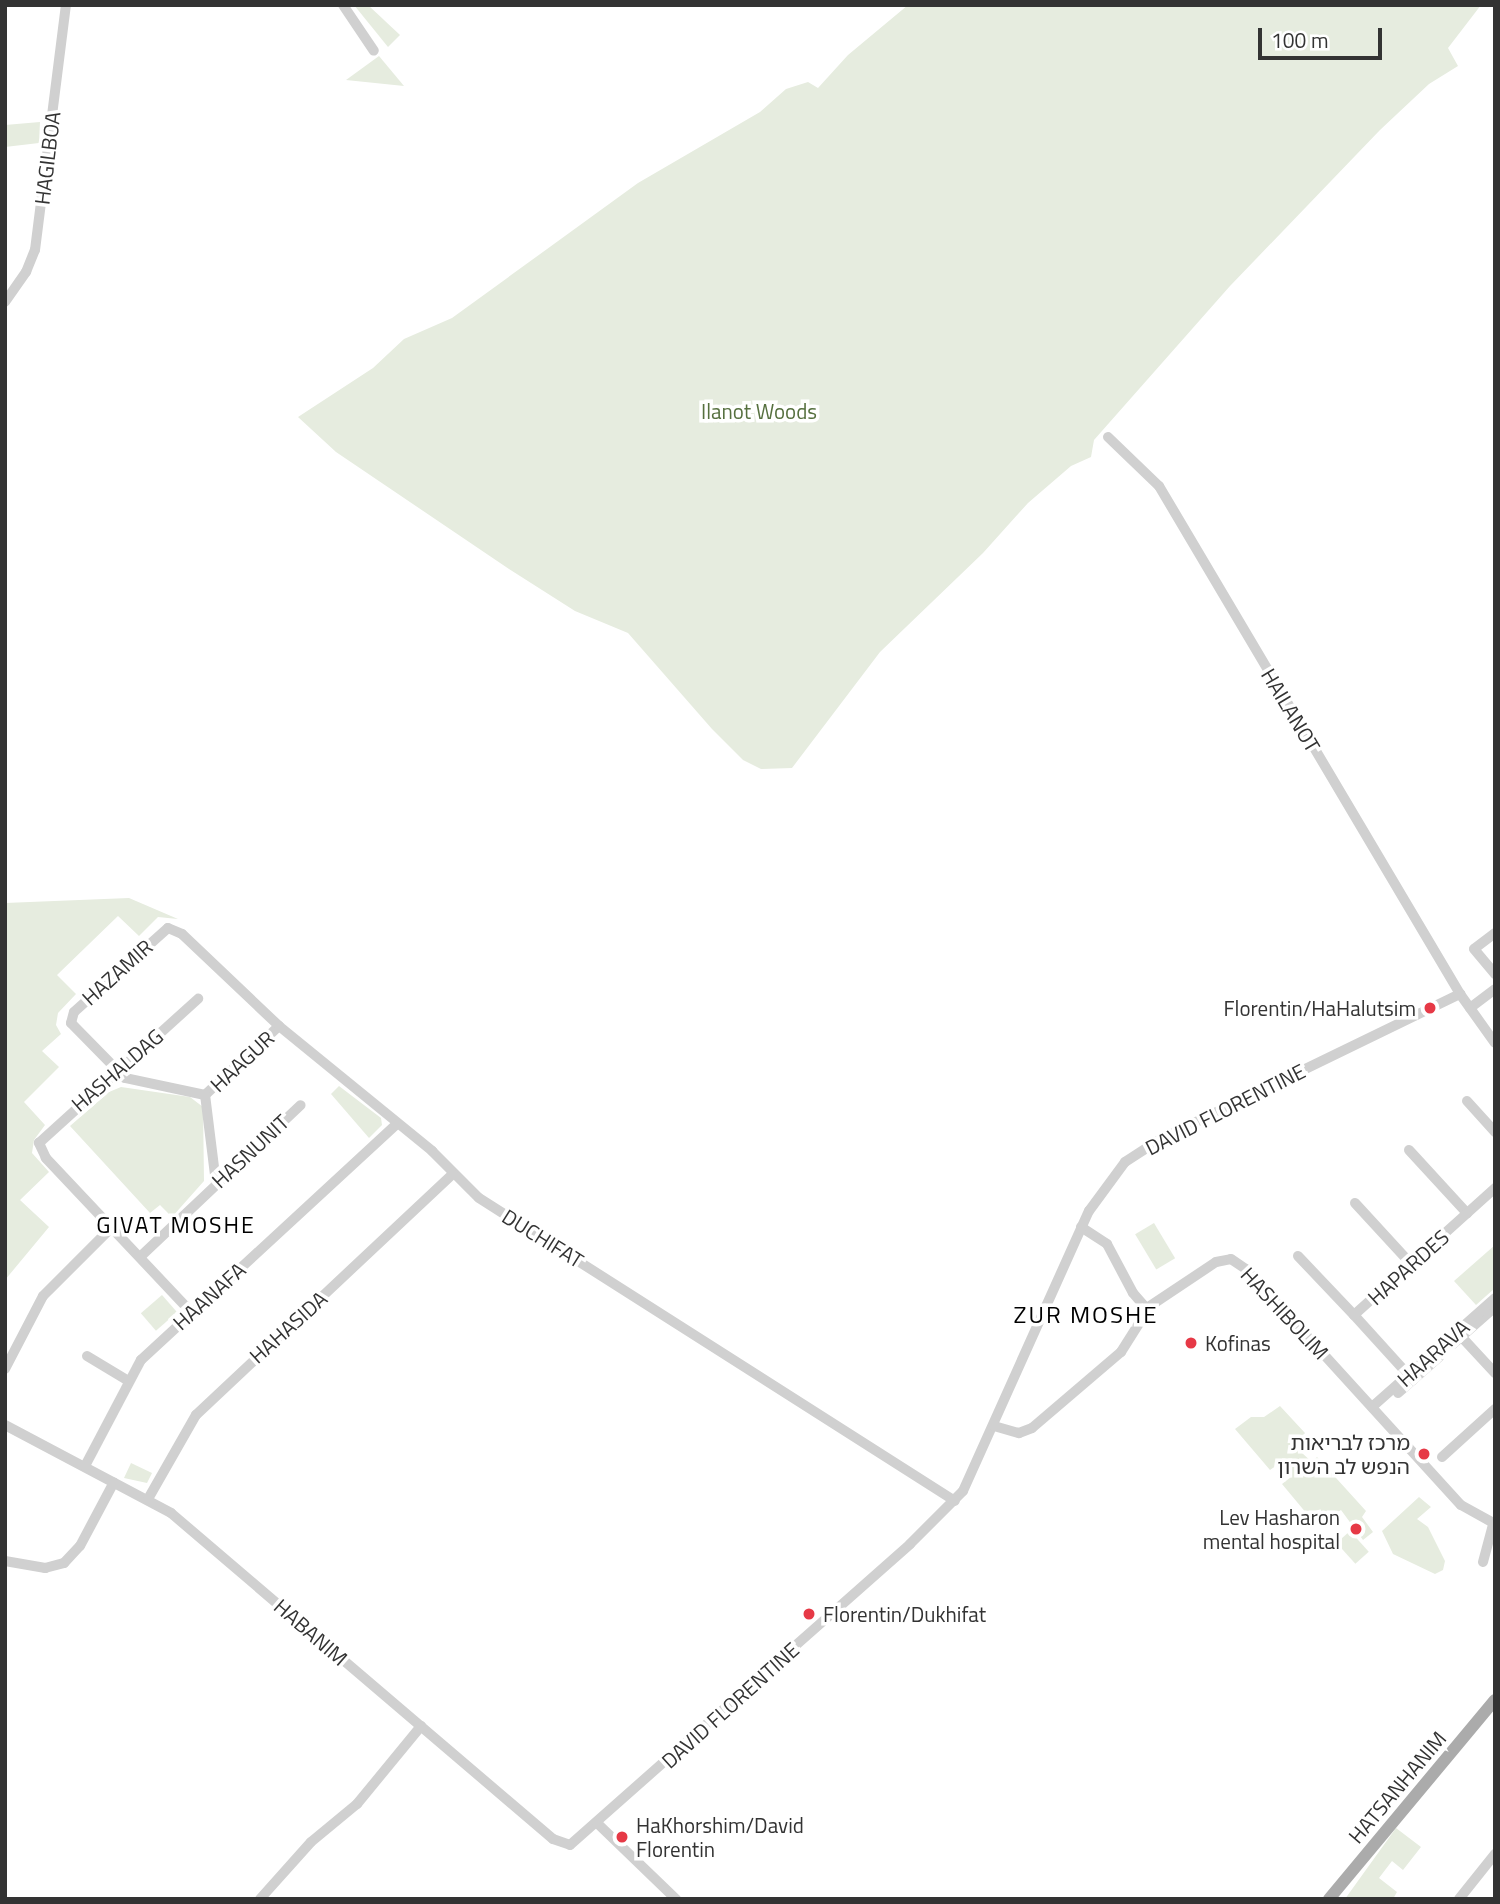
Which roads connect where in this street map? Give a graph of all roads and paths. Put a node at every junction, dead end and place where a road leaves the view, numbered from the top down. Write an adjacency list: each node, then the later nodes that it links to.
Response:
1 (66, 5): 4 (street, HAGILBOA)
2 (343, 5): 3 (street)
3 (374, 51)
4 (5, 302)
5 (1108, 437): 10 (street, HAILANOT)
6 (168, 928): 13 (street, DUCHIFAT); 15 (street, HAZAMIR)
7 (1495, 933): 8 (street)
8 (1495, 974)
9 (1495, 989): 12 (street)
10 (1460, 994): 12 (street, HAILANOT); 27 (street, DAVID FLORENTINE)
11 (198, 999): 15 (street, HASHALDAG)
12 (1469, 1009): 14 (street, HAILANOT)
13 (279, 1026): 16 (street, HAAGUR); 19 (street, DUCHIFAT)
14 (1495, 1043)
15 (116, 1072): 16 (street, HAZAMIR); 28 (street, HASHALDAG)
16 (205, 1095): 23 (street)
17 (1467, 1101): 20 (street)
18 (301, 1105): 23 (street, HASNUNIT)
19 (397, 1124): 22 (street, DUCHIFAT); 35 (street, HAANAFA)
20 (1495, 1132)
21 (1409, 1150): 26 (street)
22 (453, 1174): 50 (street, HAHASIDA); 51 (street, DUCHIFAT)
23 (216, 1183): 30 (street, HASNUNIT)
24 (1495, 1188): 26 (street, HAPARDES)
25 (1355, 1203): 31 (street)
26 (1467, 1213): 31 (street, HAPARDES)
27 (1081, 1227): 34 (street); 46 (street, DAVID FLORENTINE)
28 (111, 1228): 30 (street); 39 (street)
29 (1298, 1256): 36 (street)
30 (140, 1258): 35 (street)
31 (1411, 1264): 36 (street, HAPARDES)
32 (1495, 1298): 37 (street, HAARAVA)
33 (1495, 1307): 37 (street, HAARAVA)
34 (1147, 1309): 44 (street, HASHIBOLIM); 46 (street, HASHIBOLIM)
35 (191, 1312): 42 (street, HAANAFA)
36 (1354, 1315): 41 (street, HAPARDES)
37 (1459, 1334): 40 (street); 41 (street, HAARAVA)
38 (87, 1356): 42 (street)
39 (5, 1369)
40 (1495, 1373)
41 (1411, 1377): 44 (street, HAARAVA)
42 (127, 1380): 48 (street, HAANAFA)
43 (1495, 1409): 47 (street)
44 (1374, 1410): 52 (street, HASHIBOLIM)
45 (5, 1425): 48 (street, HABANIM)
46 (994, 1426): 51 (street, DAVID FLORENTINE)
47 (1442, 1457)
48 (85, 1466): 49 (street, HABANIM)
49 (114, 1482): 50 (street, HABANIM); 53 (street)
50 (149, 1499): 56 (street, HABANIM)
51 (955, 1501): 57 (street, DAVID FLORENTINE)
52 (1494, 1524): 54 (street)
53 (5, 1562)
54 (1483, 1562)
55 (1495, 1700): 61 (main road, HATSANHANIM)
56 (421, 1726): 57 (street, HABANIM); 59 (street)
57 (597, 1823): 60 (street)
58 (1495, 1854): 62 (street)
59 (260, 1899)
60 (676, 1899)
61 (1329, 1899)
62 (1459, 1899)

